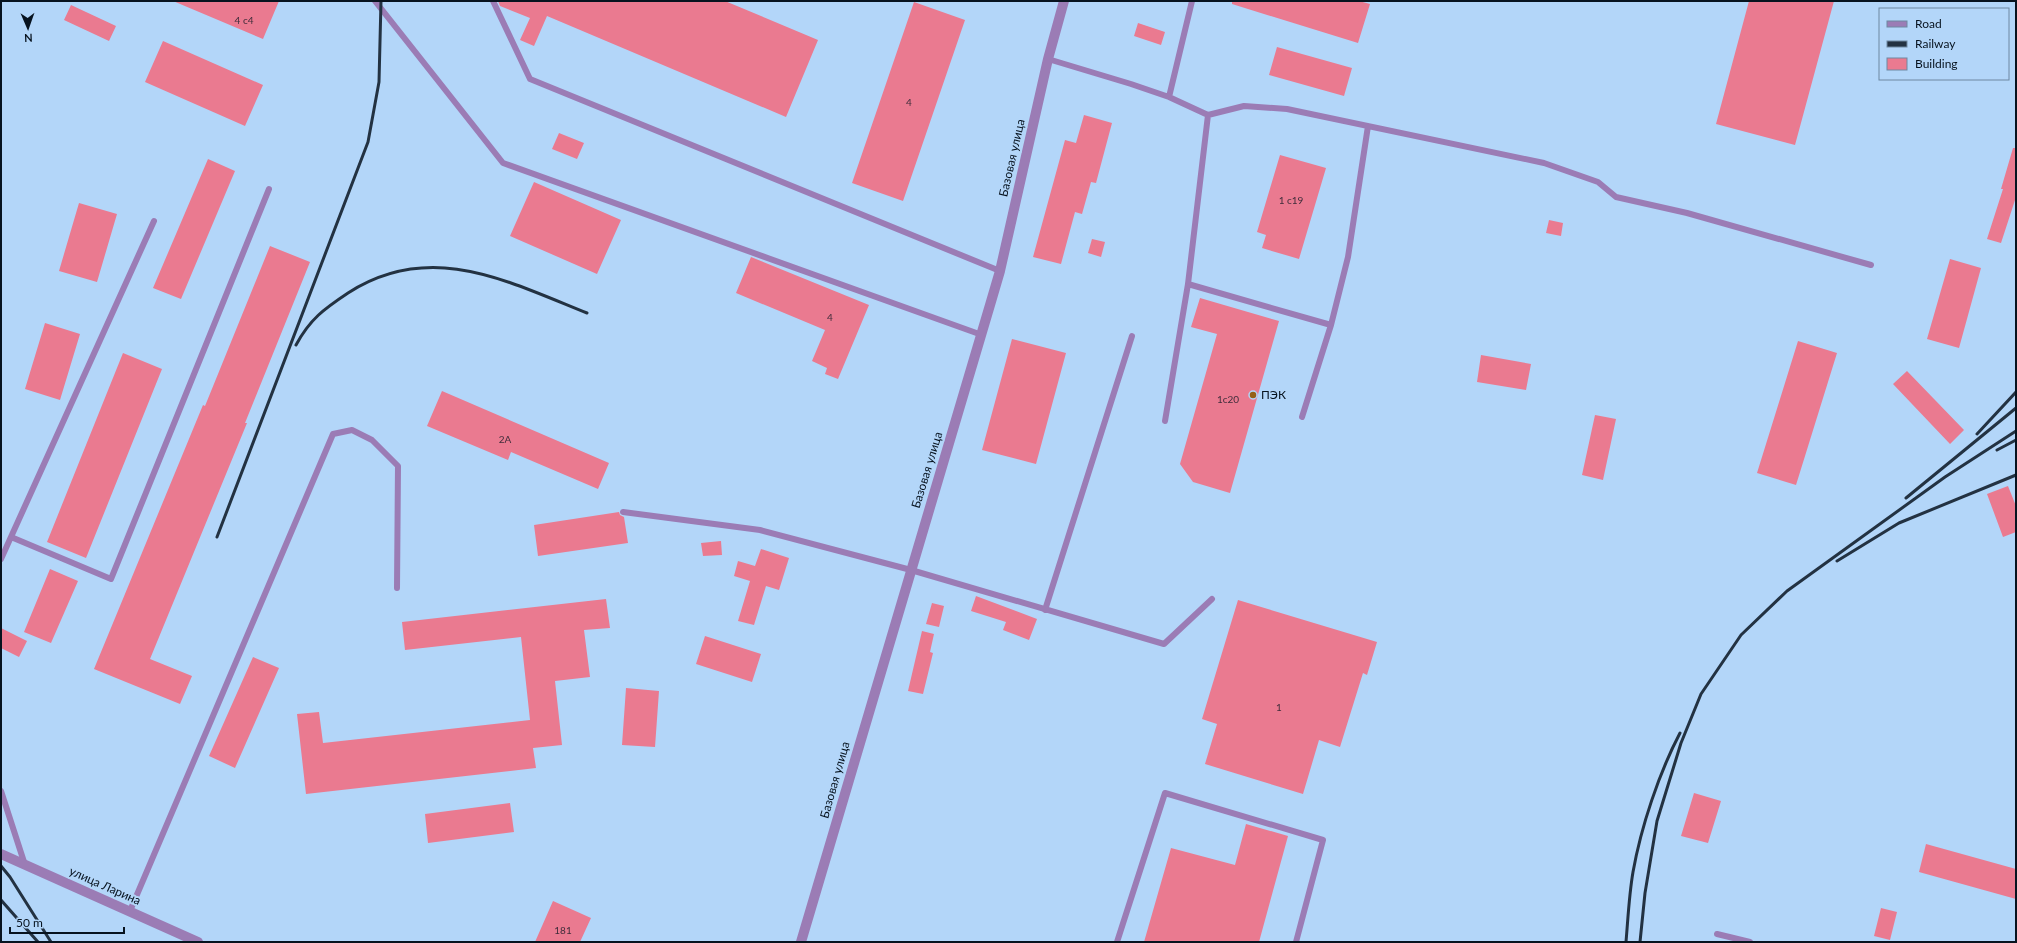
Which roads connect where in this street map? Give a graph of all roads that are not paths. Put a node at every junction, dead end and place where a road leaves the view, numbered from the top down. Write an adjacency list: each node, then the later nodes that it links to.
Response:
1 (375, 1): 15 (lane)
2 (493, 1): 12 (lane)
3 (1064, 1): 5 (street, Базовая улица)
4 (1192, 1): 6 (lane)
5 (1048, 59): 6 (lane); 12 (street, Базовая улица)
6 (1169, 97): 7 (lane)
7 (1208, 114): 8 (lane); 13 (lane)
8 (1368, 126): 11 (lane); 14 (lane)
9 (269, 189): 20 (lane)
10 (154, 221): 20 (lane)
11 (1871, 265)
12 (1000, 271): 15 (street, Базовая улица)
13 (1188, 284): 14 (lane); 18 (lane)
14 (1332, 325): 17 (lane)
15 (982, 335): 22 (street, Базовая улица)
16 (1132, 336): 25 (lane)
17 (1302, 417)
18 (1165, 421)
19 (623, 512): 22 (lane)
20 (11, 537): 21 (lane)
21 (1, 559)
22 (911, 570): 25 (lane); 32 (street, Базовая улица)
23 (397, 588): 29 (lane)
24 (1212, 599): 25 (lane)
25 (1045, 610)
26 (1, 791): 28 (lane)
27 (1, 854): 28 (street, улица Ларина)
28 (25, 865): 29 (street, улица Ларина)
29 (130, 911): 31 (street, улица Ларина)
30 (1717, 934): 35 (lane)
31 (198, 942)
32 (801, 942)
33 (1117, 942): 34 (lane)
34 (1296, 942)
35 (1750, 942)

